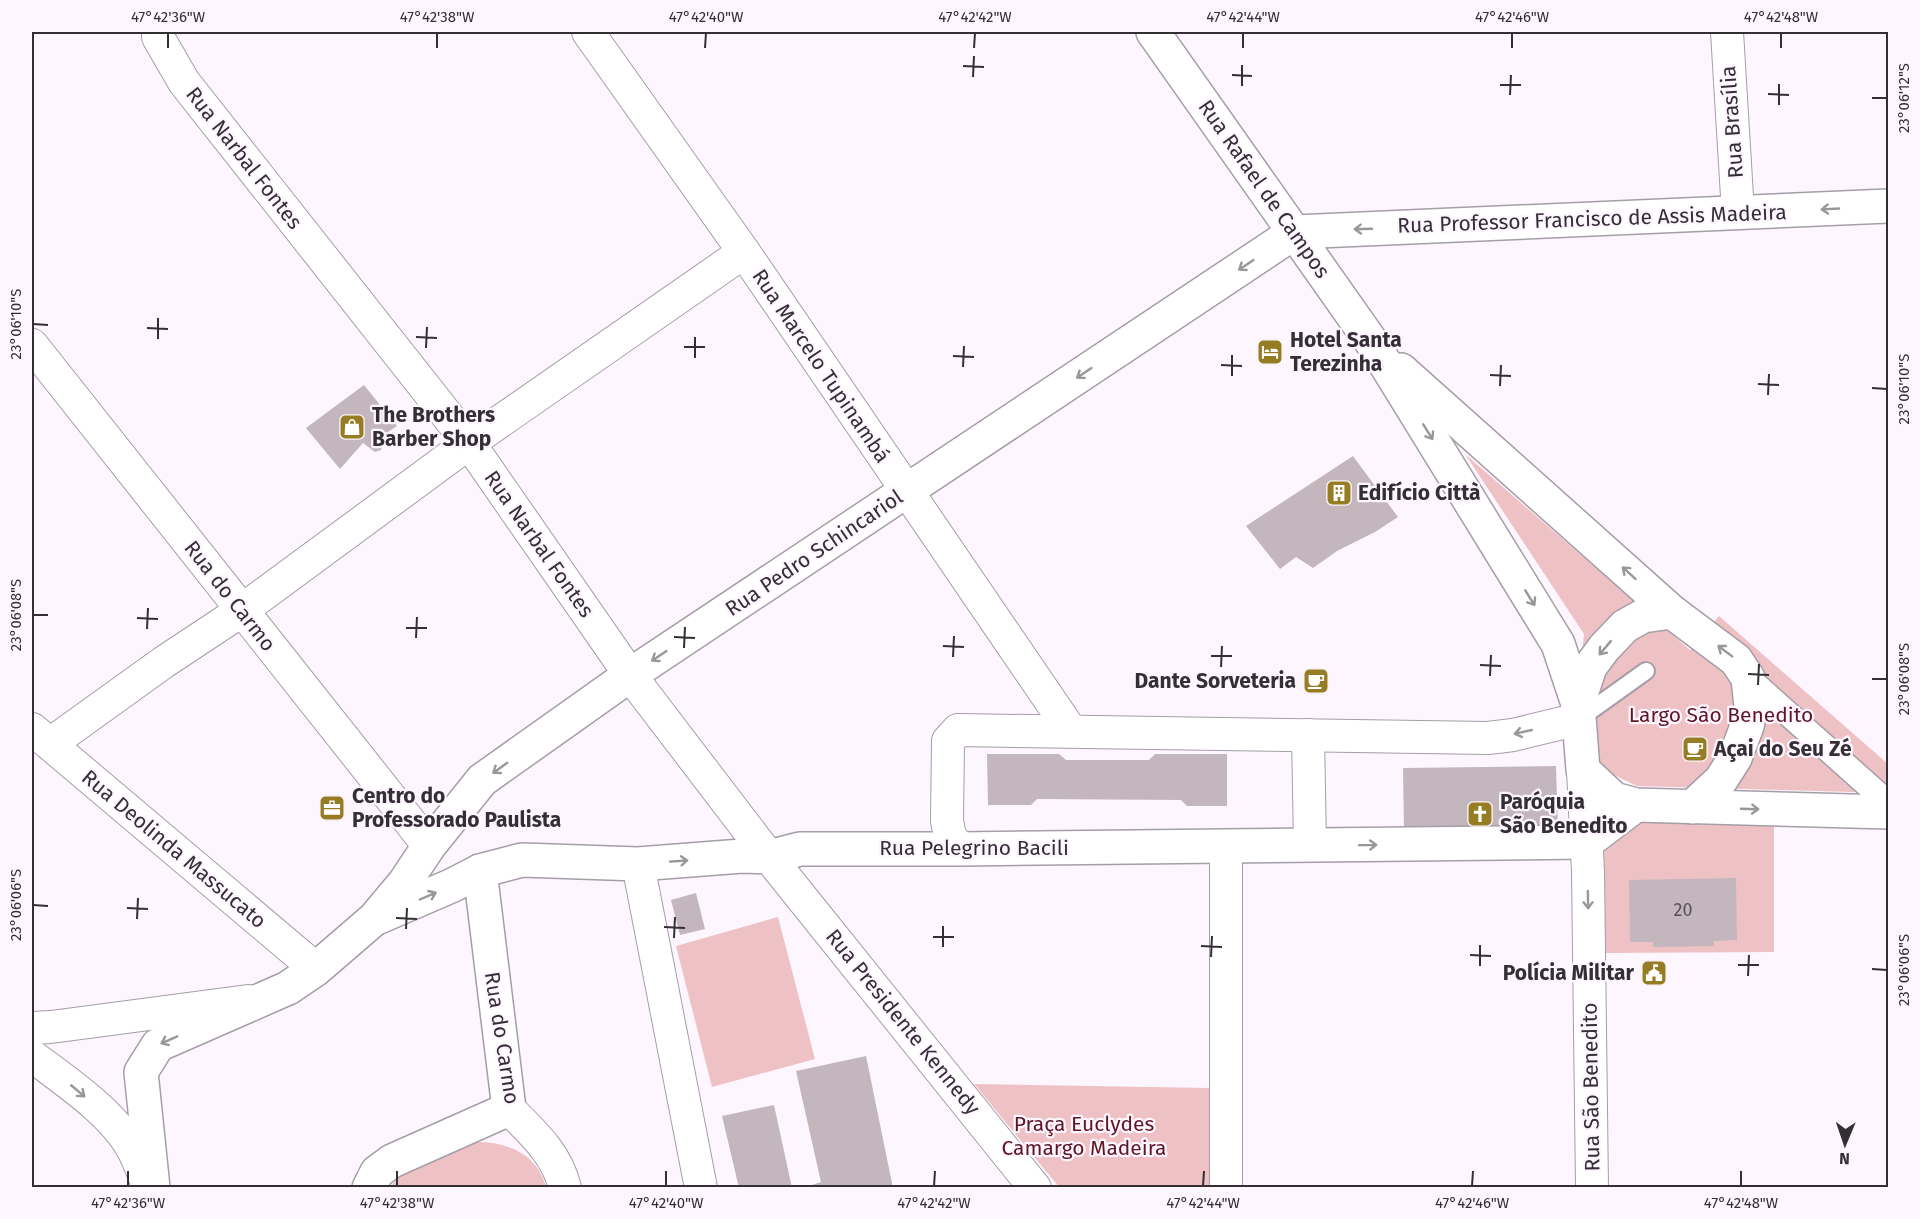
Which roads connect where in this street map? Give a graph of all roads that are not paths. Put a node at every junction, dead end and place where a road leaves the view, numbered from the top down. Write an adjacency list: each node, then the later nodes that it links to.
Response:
1 (158, 32): 11 (street, Rua Narbal Fontes)
2 (588, 32): 8 (street, Rua Marcelo Tupinambá)
3 (1153, 32): 7 (street, Rua Rafael de Campos)
4 (1727, 32): 6 (street, Rua Brasília)
5 (1888, 206): 6 (street, Rua Professor Francisco de Assis Madeira, one-way to 6)
6 (1738, 213): 7 (street, Rua Professor Francisco de Assis Madeira, one-way to 7)
7 (1294, 232): 10 (street, Rua Rafael de Campos); 12 (street, Rua Pedro Schincariol, one-way to 12)
8 (744, 252): 11 (street); 12 (street, Rua Marcelo Tupinambá)
9 (32, 345): 13 (street, Rua do Carmo)
10 (1375, 347): 14 (street, one-way to 10); 18 (street, one-way to 18)
11 (469, 443): 13 (street); 16 (street, Rua Narbal Fontes)
12 (906, 491): 16 (street, Rua Pedro Schincariol, one-way to 16); 19 (street, Rua Marcelo Tupinambá)
13 (242, 611): 21 (street); 28 (street, Rua do Carmo)
14 (1672, 612): 17 (street, one-way to 14); 18 (street, one-way to 18)
15 (1646, 670): 18 (lane)
16 (630, 675): 28 (street, Rua Pedro Schincariol, one-way to 28); 32 (street, Rua Narbal Fontes)
17 (1748, 678): 23 (street); 25 (street)
18 (1579, 711): 20 (street, one-way to 20); 22 (street)
19 (1071, 731): 20 (street); 31 (street)
20 (1308, 735): 30 (street)
21 (41, 736): 36 (street, Rua Deolinda Massucato)
22 (1583, 770): 24 (street); 27 (street)
23 (1888, 803)
24 (1636, 805): 25 (street); 27 (street)
25 (1692, 807): 26 (street, one-way to 26)
26 (1888, 812)
27 (1587, 842): 30 (street, Rua Pelegrino Bacili, one-way to 27); 47 (street, Rua São Benedito, one-way to 47)
28 (429, 846): 35 (street, Rua Pedro Schincariol)
29 (1226, 846): 30 (street, Rua Pelegrino Bacili); 31 (street, Rua Pelegrino Bacili); 46 (street)
30 (1310, 846)
31 (960, 849): 32 (street, Rua Pelegrino Bacili)
32 (770, 858): 33 (street, Rua Pelegrino Bacili, one-way to 32); 45 (street, Rua Presidente Kennedy)
33 (638, 864): 34 (street, Rua Pelegrino Bacili); 44 (street)
34 (480, 871): 35 (street, Rua Pelegrino Bacili, one-way to 34); 40 (street, Rua do Carmo)
35 (374, 919): 36 (street)
36 (316, 969): 37 (street)
37 (260, 999): 38 (street); 41 (street, one-way to 41)
38 (32, 1028)
39 (32, 1056): 41 (street, one-way to 41)
40 (508, 1109): 42 (street); 43 (street, Rua do Carmo)
41 (151, 1188)
42 (369, 1188)
43 (565, 1188)
44 (701, 1188)
45 (1035, 1188)
46 (1226, 1188)
47 (1592, 1188)

